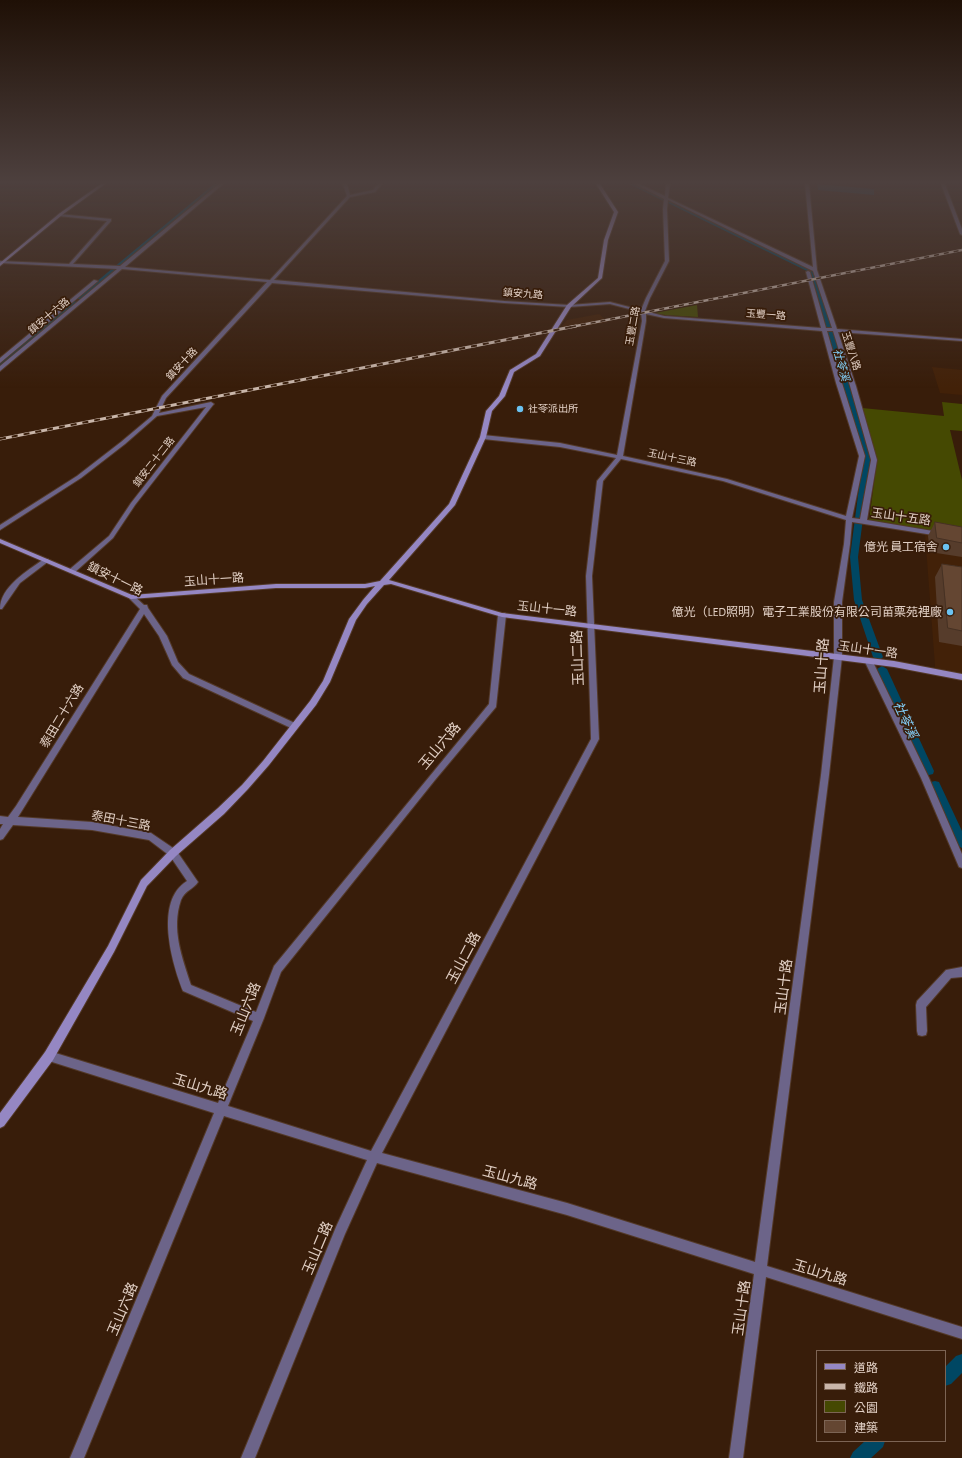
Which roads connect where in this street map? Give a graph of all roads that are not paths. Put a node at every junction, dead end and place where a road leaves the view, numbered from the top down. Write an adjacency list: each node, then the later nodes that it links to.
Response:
1 (14, 252): 11 (street)
2 (82, 252): 12 (street)
3 (131, 252): 13 (street)
4 (137, 252): 13 (street, 鎮安十六路)
5 (298, 252): 15 (street, 鎮安十路)
6 (605, 252): 16 (street)
7 (667, 252): 17 (street, 玉豐二路)
8 (773, 252): 14 (street)
9 (773, 252): 14 (street)
10 (811, 252): 14 (street, 玉豐八路)
11 (1, 263): 12 (street, 鎮安九路)
12 (70, 265): 13 (street, 鎮安九路)
13 (117, 268): 15 (street, 鎮安九路); 20 (street); 21 (street, 鎮安十六路)
14 (812, 271): 18 (street); 18 (street, 玉豐八路)
15 (272, 281): 16 (street, 鎮安九路); 22 (street, 鎮安十路)
16 (569, 306): 17 (street, 玉豐一路); 23 (street)
17 (643, 311): 18 (street, 玉豐一路); 24 (street, 玉豐二路)
18 (829, 329): 19 (street, 玉豐一路); 25 (street, 玉山十路); 26 (street, 玉豐八路)
19 (962, 340)
20 (0, 361)
21 (0, 369)
22 (155, 415): 27 (street, 鎮安十路); 31 (street, 鎮安二十二路)
23 (483, 437): 24 (street, 玉山十三路); 32 (street)
24 (620, 457): 25 (street, 玉山十三路); 37 (street, 玉山二路)
25 (851, 519): 26 (street, 玉山十三路); 38 (street, 玉山十路)
26 (862, 522): 28 (street, 玉山十五路)
27 (0, 528)
28 (947, 535)
29 (0, 541): 30 (street, 鎮安十一路)
30 (46, 561): 31 (street, 鎮安十一路); 34 (street)
31 (72, 571): 33 (street, 鎮安十一路)
32 (380, 583): 33 (street, 玉山十一路); 36 (street, 玉山十一路); 41 (street)
33 (130, 598): 35 (street, 鎮安十一路)
34 (0, 607)
35 (145, 608): 41 (street, 鎮安十一路); 43 (street, 泰田二十六路)
36 (502, 615): 37 (street, 玉山十一路); 48 (street, 玉山六路)
37 (590, 625): 38 (street, 玉山十一路); 53 (street, 玉山二路)
38 (838, 657): 39 (street, 玉山十一路); 54 (street, 玉山十路)
39 (869, 662): 40 (street, 玉山十一路); 46 (street)
40 (962, 677)
41 (294, 726): 45 (street)
42 (0, 820): 43 (street, 泰田十三路)
43 (10, 822): 44 (street, 泰田二十六路); 45 (street, 泰田十三路)
44 (0, 836)
45 (173, 853): 48 (street, 泰田十三路); 50 (street)
46 (962, 864)
47 (962, 972): 49 (street)
48 (259, 1018): 51 (street, 玉山六路)
49 (922, 1032)
50 (49, 1056): 51 (street, 玉山九路); 52 (street)
51 (221, 1110): 53 (street, 玉山九路); 56 (street, 玉山六路)
52 (0, 1122)
53 (374, 1157): 54 (street, 玉山九路); 57 (street, 玉山二路)
54 (761, 1270): 55 (street, 玉山九路); 58 (street, 玉山十路)
55 (962, 1333)
56 (77, 1458)
57 (248, 1458)
58 (736, 1458)

